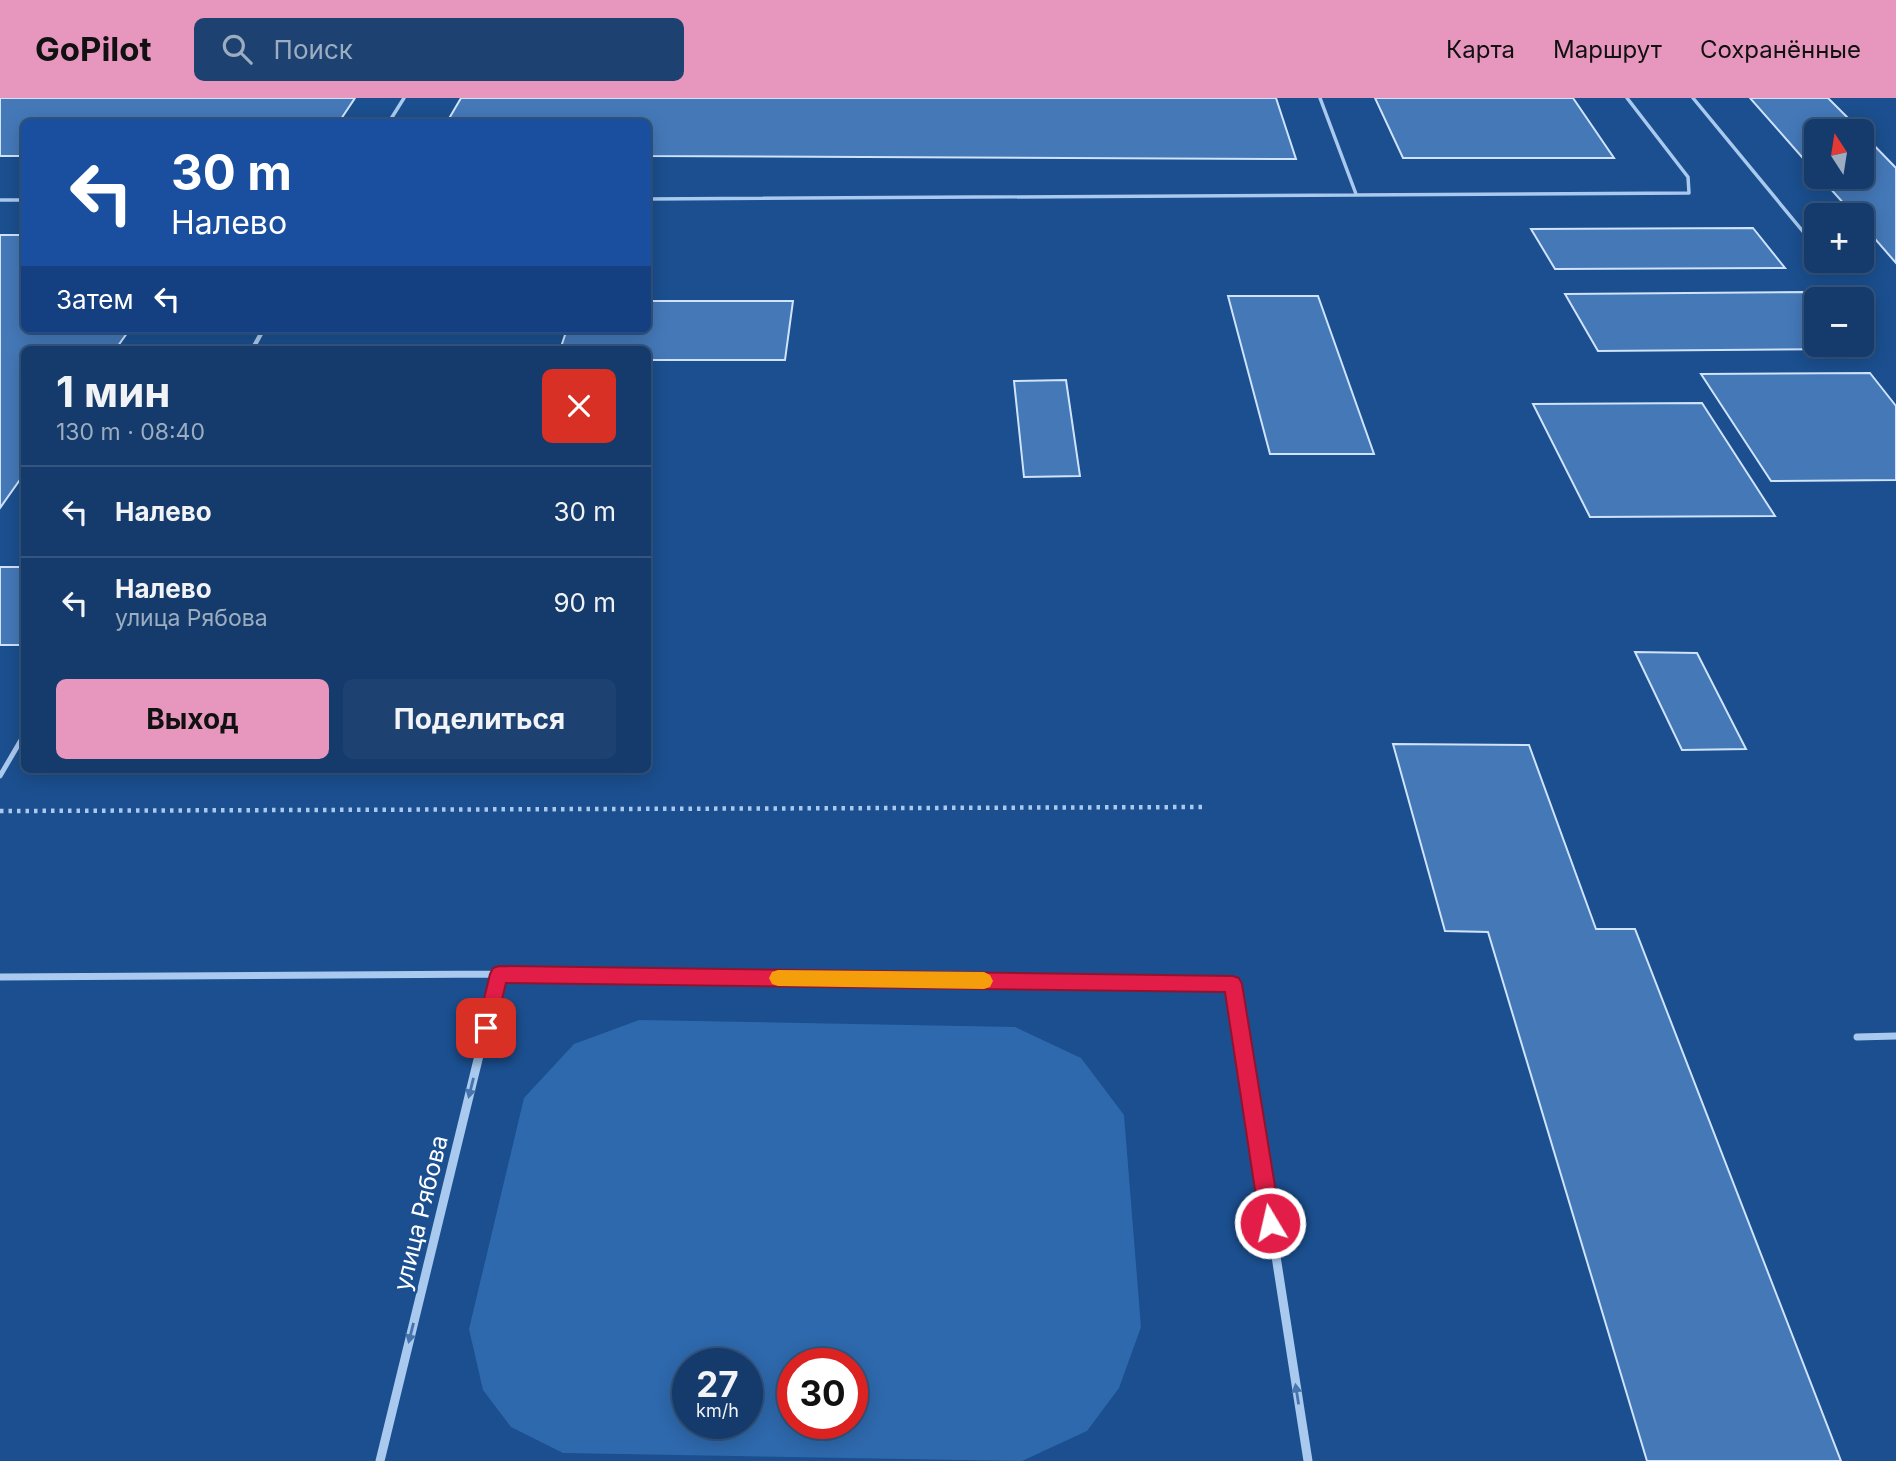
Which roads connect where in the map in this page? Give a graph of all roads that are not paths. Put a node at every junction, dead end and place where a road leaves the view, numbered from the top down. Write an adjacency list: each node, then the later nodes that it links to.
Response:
1 (404, 98): 5 (lane)
2 (1320, 98): 6 (lane)
3 (1627, 98): 6 (lane)
4 (1693, 98): 10 (lane)
5 (391, 119)
6 (1356, 194): 7 (lane)
7 (651, 199)
8 (0, 200): 9 (lane)
9 (21, 200)
10 (1804, 233)
11 (21, 740): 12 (lane)
12 (0, 776)
13 (499, 974): 14 (street); 17 (street, улица Рябова, one-way to 17); 18 (street, one-way to 13)
14 (0, 977)
15 (1896, 1036): 16 (lane)
16 (1857, 1037)
17 (380, 1461)
18 (1308, 1461)

